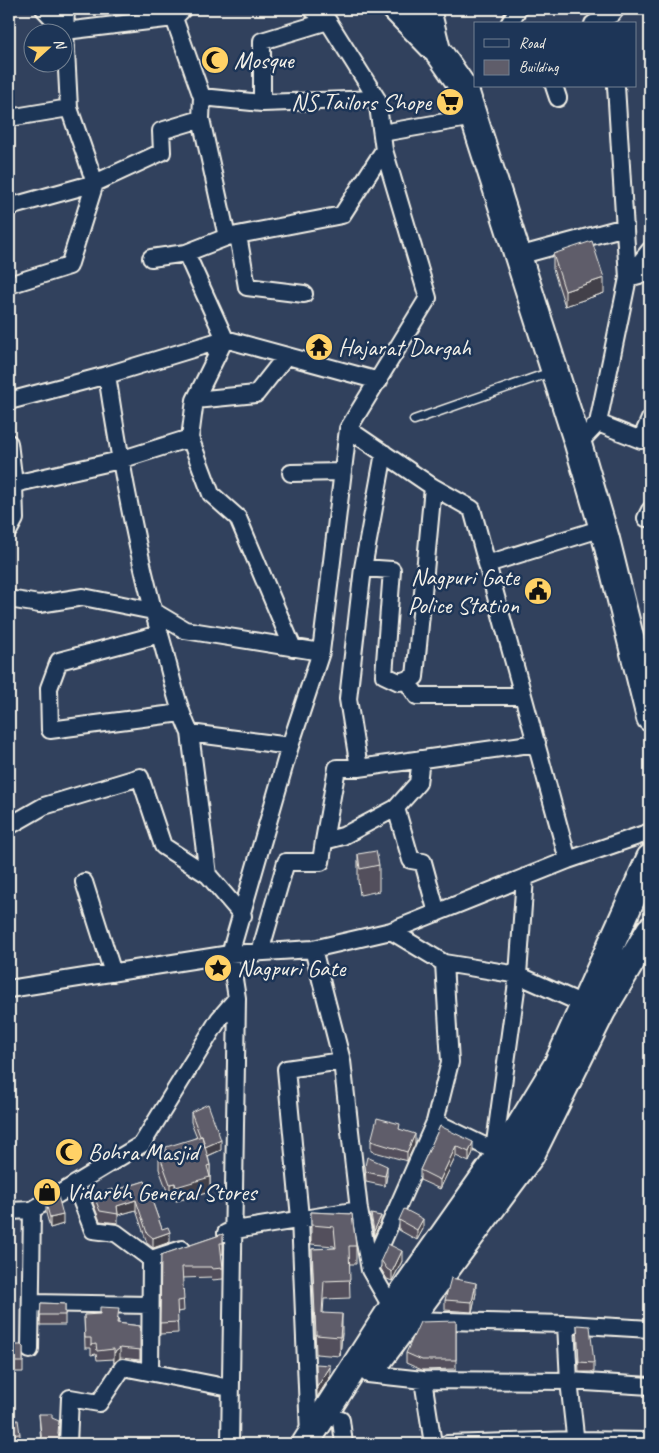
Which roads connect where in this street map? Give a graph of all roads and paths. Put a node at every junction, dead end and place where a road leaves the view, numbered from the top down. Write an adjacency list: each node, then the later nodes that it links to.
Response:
1 (44, 9): 9 (street)
2 (66, 9): 10 (street)
3 (312, 9): 8 (street)
4 (396, 9): 13 (main road)
5 (429, 9): 13 (main road)
6 (178, 13): 12 (street); 17 (street)
7 (613, 14): 11 (street)
8 (328, 21): 18 (street); 19 (street)
9 (56, 22)
10 (65, 22)
11 (597, 22)
12 (72, 30)
13 (440, 54): 15 (main road)
14 (67, 72): 20 (street)
15 (470, 87): 21 (main road)
16 (616, 88): 28 (street)
17 (202, 97): 19 (street); 23 (street)
18 (377, 99): 19 (street); 24 (street)
19 (262, 102)
20 (69, 108): 22 (street); 26 (street)
21 (474, 117): 24 (street); 32 (main road)
22 (9, 118)
23 (201, 119): 26 (street); 29 (street)
24 (382, 133): 25 (street)
25 (384, 150): 29 (street); 42 (street)
26 (94, 182): 27 (street); 36 (street)
27 (9, 207)
28 (625, 227): 32 (street); 35 (street)
29 (232, 236): 31 (street); 37 (street)
30 (650, 250): 35 (street)
31 (186, 253): 33 (street); 38 (street)
32 (518, 256): 40 (main road)
33 (151, 258)
34 (650, 272): 35 (street)
35 (628, 278): 47 (street)
36 (9, 285)
37 (304, 294)
38 (225, 339): 39 (street); 41 (street); 43 (street)
39 (286, 356): 42 (street); 43 (street)
40 (555, 371): 46 (lane); 51 (main road)
41 (107, 375): 44 (street); 53 (street)
42 (379, 381): 48 (street)
43 (195, 400): 49 (street)
44 (9, 401)
45 (650, 419): 47 (street)
46 (414, 420)
47 (598, 422): 51 (street)
48 (348, 430): 52 (street); 54 (street)
49 (190, 438): 53 (street); 65 (street)
50 (9, 443): 56 (street)
51 (578, 444): 58 (main road)
52 (384, 453): 57 (street); 61 (street)
53 (120, 460): 56 (street); 63 (street)
54 (343, 472): 55 (street); 66 (street)
55 (291, 473)
56 (14, 484): 59 (street)
57 (433, 487): 60 (street); 67 (street)
58 (603, 528): 60 (street); 68 (main road)
59 (9, 530)
60 (487, 564): 69 (street)
61 (363, 568): 67 (street); 76 (street)
62 (9, 599): 63 (street)
63 (153, 611): 64 (street); 65 (street)
64 (160, 634): 70 (street); 70 (street)
65 (293, 648): 66 (street)
66 (321, 652): 74 (street)
67 (406, 680): 69 (street)
68 (647, 690): 71 (main road)
69 (522, 696): 73 (street)
70 (181, 713): 72 (street)
71 (650, 718)
72 (190, 733): 74 (street); 83 (street)
73 (537, 743): 75 (street); 82 (street)
74 (290, 746): 87 (street)
75 (421, 759): 76 (street); 77 (street)
76 (359, 768): 80 (street)
77 (396, 808): 80 (street); 86 (street)
78 (9, 826): 83 (street)
79 (650, 832): 82 (street)
80 (324, 841): 91 (street)
81 (650, 858): 98 (main road)
82 (568, 860): 84 (street)
83 (208, 875): 87 (street)
84 (525, 877): 86 (street); 95 (street)
85 (84, 882): 94 (street)
86 (437, 913): 89 (street)
87 (243, 916): 92 (street)
88 (650, 930): 98 (main road)
89 (391, 931): 90 (street); 93 (street)
90 (313, 949): 91 (street); 99 (street)
91 (260, 952): 92 (street)
92 (230, 954): 94 (street); 97 (street)
93 (444, 963): 95 (street); 100 (street)
94 (114, 973): 96 (street)
95 (518, 975): 98 (street); 101 (street)
96 (9, 989)
97 (237, 998): 102 (street); 107 (street)
98 (593, 1008): 101 (main road); 114 (main road)
99 (342, 1062): 105 (street); 106 (street)
100 (435, 1122): 101 (street); 111 (street)
101 (498, 1152): 114 (main road)
102 (75, 1184): 104 (street); 110 (street)
103 (9, 1210): 104 (street)
104 (32, 1210): 112 (street)
105 (359, 1210): 106 (street); 111 (street)
106 (300, 1218): 107 (street); 126 (street)
107 (234, 1230): 108 (street); 123 (street)
108 (216, 1236)
109 (197, 1243): 110 (street)
110 (151, 1259): 113 (street)
111 (370, 1270): 114 (street)
112 (30, 1303): 113 (street); 117 (street)
113 (150, 1306): 118 (street)
114 (400, 1314): 115 (street); 119 (main road); 126 (main road)
115 (566, 1324): 116 (street); 121 (street)
116 (650, 1329)
117 (30, 1350)
118 (150, 1372): 123 (street); 128 (street)
119 (368, 1374): 120 (street); 124 (main road)
120 (423, 1380): 121 (street); 130 (street)
121 (569, 1382): 122 (street); 127 (street)
122 (650, 1386)
123 (230, 1388): 129 (street)
124 (342, 1432): 126 (main road)
125 (650, 1441): 127 (street)
126 (313, 1442)
127 (576, 1442): 131 (street)
128 (68, 1444)
129 (230, 1444)
130 (433, 1444)
131 (447, 1444)

